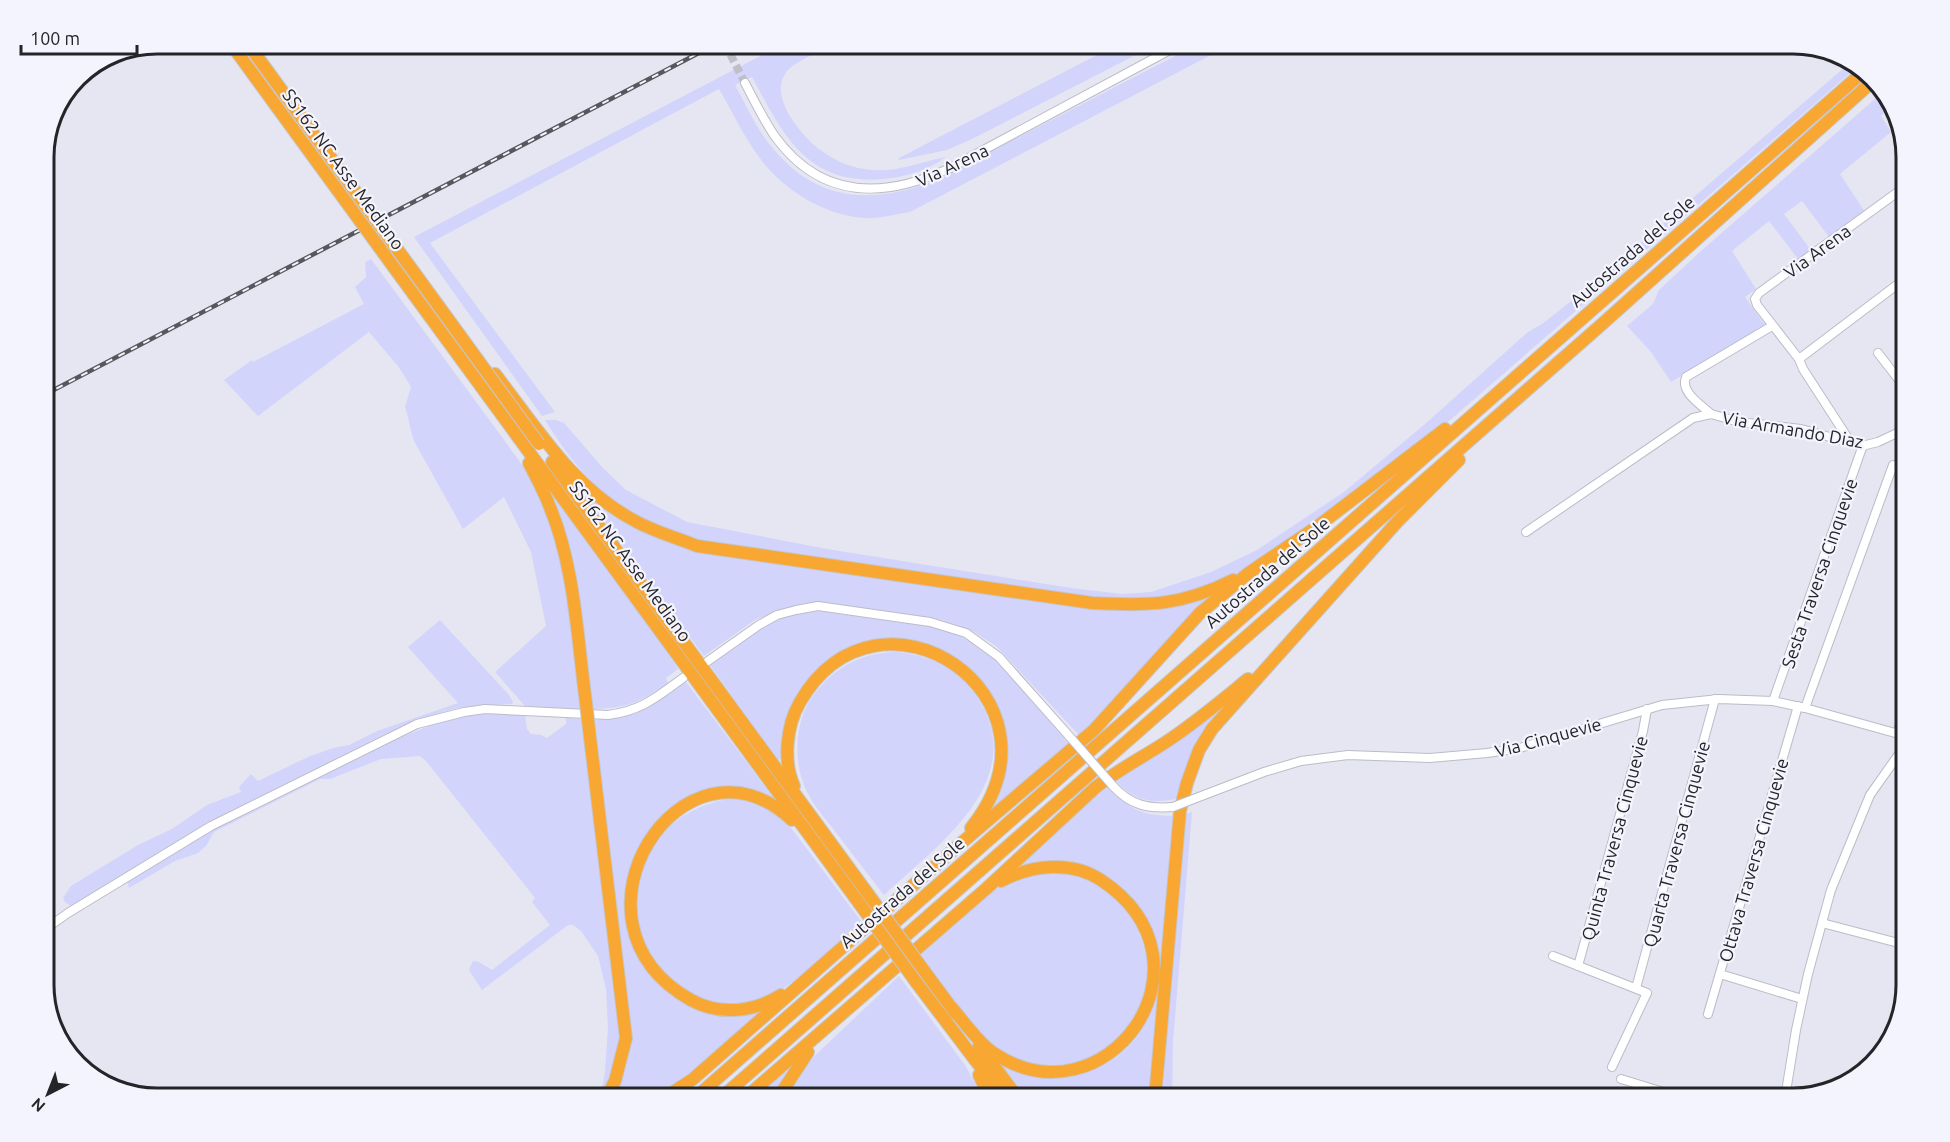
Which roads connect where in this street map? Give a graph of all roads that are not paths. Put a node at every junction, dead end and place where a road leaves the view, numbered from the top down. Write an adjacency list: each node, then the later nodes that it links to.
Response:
1 (238, 54): 20 (highway, SS162 NC Asse Mediano, bridge)
2 (255, 54): 17 (highway, SS162 NC Asse Mediano, bridge)
3 (1163, 54): 5 (street, Via Arena)
4 (1857, 77): 9 (highway, Autostrada del Sole)
5 (745, 83)
6 (1867, 86): 13 (highway, Autostrada del Sole)
7 (1896, 193): 10 (street, Via Arena)
8 (1896, 286): 12 (street)
9 (1589, 313): 23 (highway); 55 (highway, Autostrada del Sole)
10 (1772, 326): 12 (street, Via Arena); 15 (street)
11 (1878, 354): 14 (street)
12 (1799, 359): 18 (street, Via Arena)
13 (1544, 375): 24 (highway); 56 (highway, Autostrada del Sole)
14 (1896, 376)
15 (1711, 414): 18 (street, Via Armando Diaz); 22 (street, Via Armando Diaz)
16 (1896, 433): 19 (street, Via Armando Diaz)
17 (542, 442): 23 (highway); 33 (highway, SS162 NC Asse Mediano)
18 (1851, 442): 19 (street, Via Armando Diaz)
19 (1863, 445): 28 (street, Sesta Traversa Cinquevie)
20 (527, 454): 34 (highway, SS162 NC Asse Mediano); 53 (highway, bridge)
21 (1893, 465): 29 (street, Ottava Traversa Cinquevie)
22 (1526, 532)
23 (1250, 572): 35 (highway)
24 (1281, 651): 36 (highway); 62 (highway)
25 (708, 661): 30 (street, Via Cinquevie, bridge)
26 (683, 678): 37 (street)
27 (1715, 699): 28 (street, Via Cinquevie); 30 (street, Via Cinquevie); 46 (street, Quarta Traversa Cinquevie)
28 (1773, 701): 29 (street, Via Cinquevie)
29 (1802, 707): 31 (street, Via Cinquevie); 44 (street, Ottava Traversa Cinquevie)
30 (1647, 709): 43 (street, Quinta Traversa Cinquevie)
31 (1896, 733)
32 (1896, 758): 40 (street)
33 (802, 804): 35 (highway); 48 (highway, SS162 NC Asse Mediano, bridge)
34 (814, 841): 45 (highway); 48 (highway, SS162 NC Asse Mediano, bridge)
35 (952, 851): 45 (highway)
36 (987, 888): 48 (highway); 50 (highway)
37 (68, 913): 38 (street); 39 (street)
38 (54, 918)
39 (54, 923)
40 (1822, 923): 41 (street); 47 (street)
41 (1896, 942)
42 (1552, 956): 43 (street)
43 (1578, 966): 46 (street)
44 (1720, 974): 47 (street); 49 (street, Ottava Traversa Cinquevie)
45 (813, 975): 54 (highway)
46 (1636, 988): 51 (street)
47 (1802, 999): 64 (street)
48 (947, 1012): 59 (highway); 60 (highway, SS162 NC Asse Mediano); 61 (highway, SS162 NC Asse Mediano)
49 (1708, 1014)
50 (829, 1026): 57 (highway); 58 (highway)
51 (1612, 1067)
52 (1621, 1079): 63 (street)
53 (612, 1088)
54 (679, 1088)
55 (706, 1088)
56 (733, 1088)
57 (757, 1088)
58 (784, 1088)
59 (986, 1088)
60 (997, 1088)
61 (1010, 1088)
62 (1156, 1088)
63 (1650, 1088)
64 (1787, 1088)

